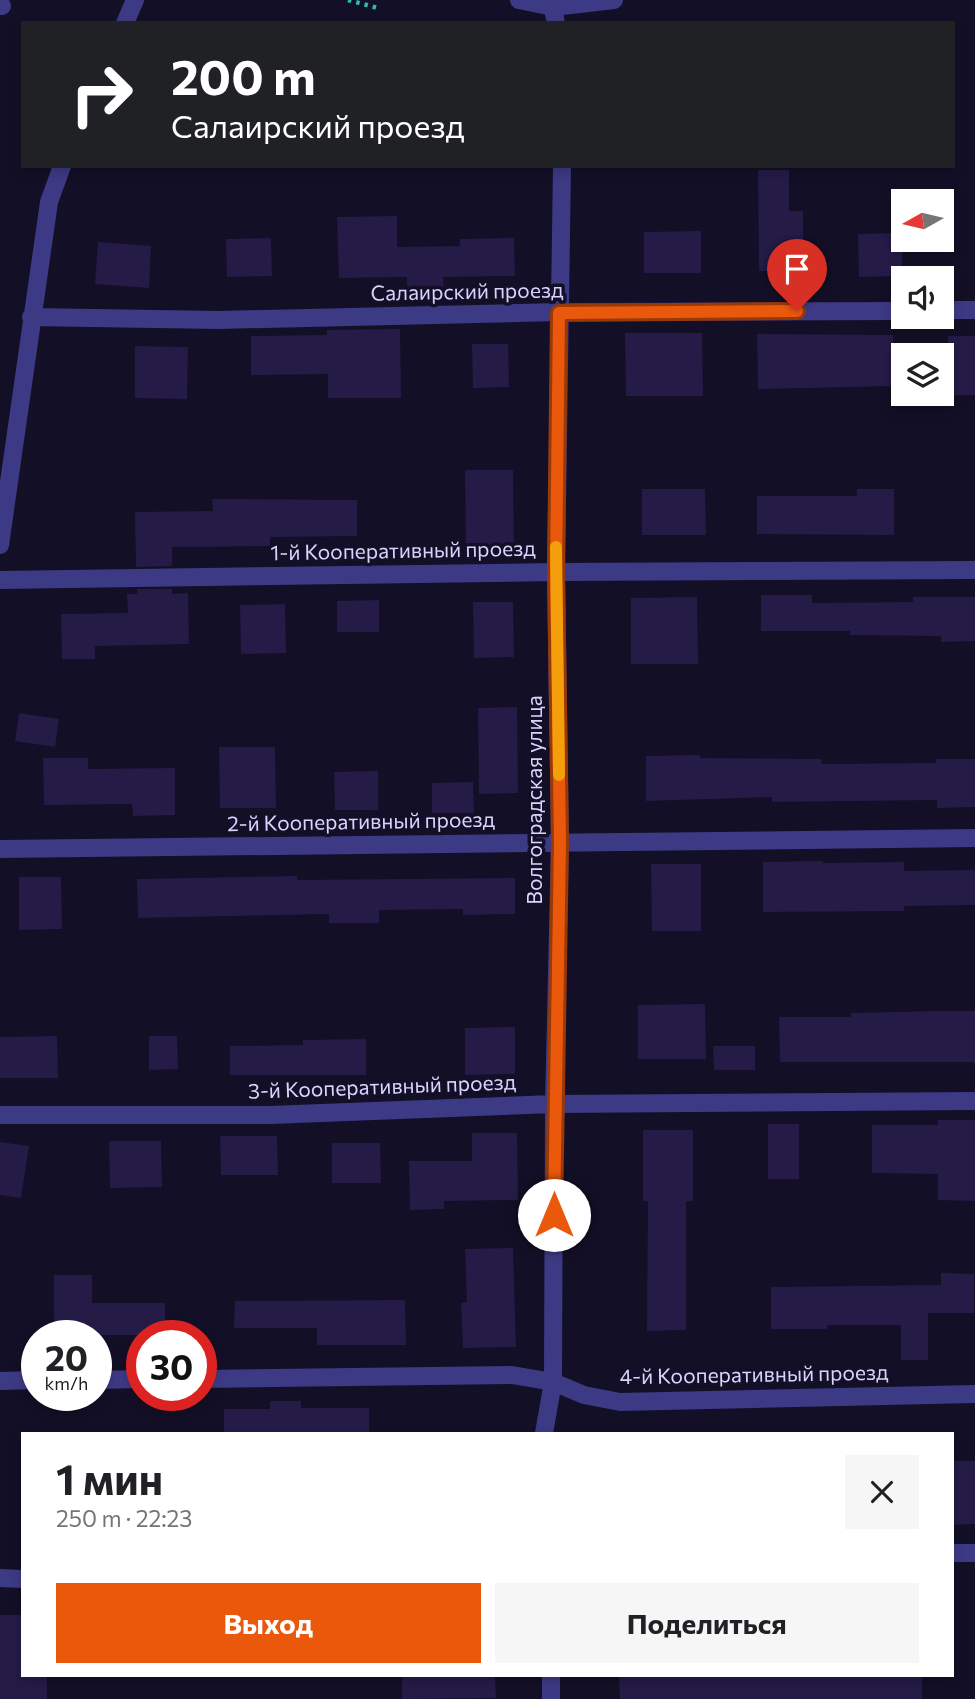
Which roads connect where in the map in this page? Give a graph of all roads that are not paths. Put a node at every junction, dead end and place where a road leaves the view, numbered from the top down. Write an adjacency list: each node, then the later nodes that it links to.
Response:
1 (135, 0): 5 (street)
2 (519, 0): 4 (street)
3 (614, 0): 4 (street)
4 (554, 10)
5 (126, 21)
6 (61, 168): 12 (street)
7 (562, 168): 11 (street, Волгоградская улица)
8 (954, 310): 9 (street)
9 (975, 310)
10 (891, 311): 11 (street, Салаирский проезд)
11 (559, 313): 12 (street, Салаирский проезд); 15 (street, Волгоградская улица)
12 (31, 317): 13 (street)
13 (0, 545)
14 (975, 570): 15 (street, 1-й Кооперативный проезд)
15 (556, 572): 16 (street, 1-й Кооперативный проезд); 18 (street, Волгоградская улица)
16 (0, 580)
17 (975, 838): 18 (street, 2-й Кооперативный проезд)
18 (560, 842): 19 (street, 2-й Кооперативный проезд); 21 (street, Волгоградская улица)
19 (0, 849)
20 (975, 1101): 21 (street, 3-й Кооперативный проезд)
21 (554, 1104): 22 (street, 3-й Кооперативный проезд); 26 (street, Волгоградская улица)
22 (0, 1115)
23 (217, 1379): 26 (street, 4-й Кооперативный проезд)
24 (21, 1380): 25 (street)
25 (0, 1381)
26 (553, 1382): 27 (street, 4-й Кооперативный проезд); 28 (street, Волгоградская улица)
27 (975, 1394)
28 (544, 1432)
29 (954, 1553): 30 (street)
30 (975, 1553)
31 (0, 1578): 32 (street)
32 (21, 1579)
33 (551, 1677): 34 (street)
34 (551, 1699)

